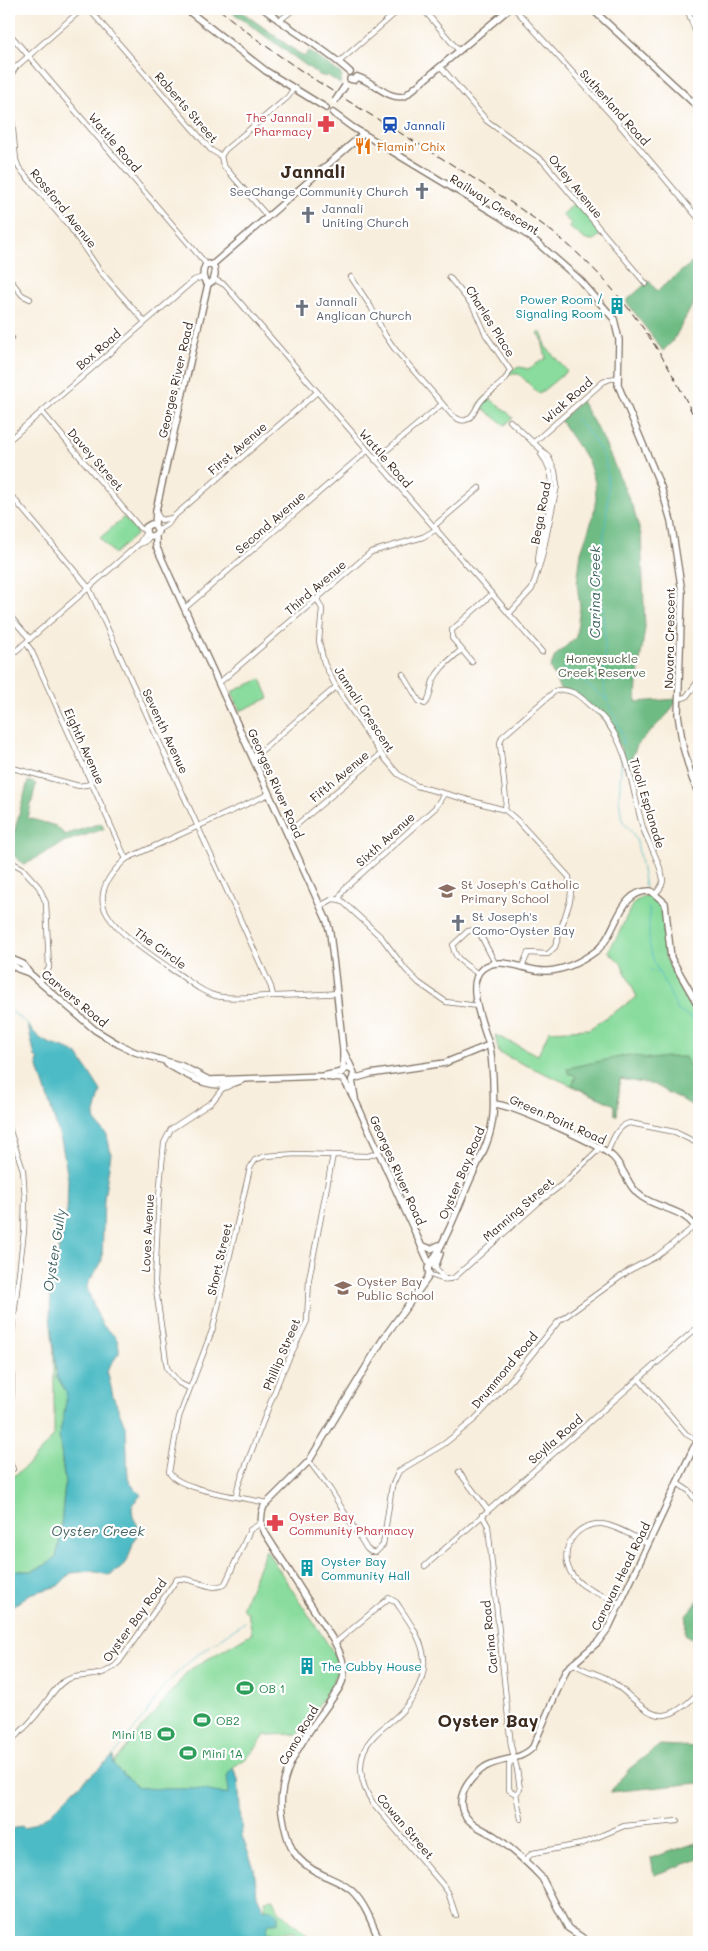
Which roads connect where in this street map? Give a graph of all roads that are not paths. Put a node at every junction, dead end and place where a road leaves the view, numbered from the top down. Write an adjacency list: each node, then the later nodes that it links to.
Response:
1 (71, 9): 13 (street)
2 (82, 9): 13 (street)
3 (89, 9): 30 (street, Roberts Street)
4 (186, 9): 25 (street, Railway Crescent)
5 (264, 9): 14 (street)
6 (294, 9): 14 (street)
7 (400, 9): 19 (street)
8 (423, 9): 17 (street)
9 (509, 9): 17 (street)
10 (515, 9): 32 (street, Sutherland Road)
11 (592, 9): 28 (street)
12 (687, 9): 16 (street)
13 (76, 14): 18 (street)
14 (279, 21): 19 (street)
15 (9, 33): 18 (street, Wattle Road)
16 (699, 41)
17 (459, 52): 20 (street)
18 (28, 56): 23 (street); 33 (street, Wattle Road)
19 (339, 62): 21 (street)
20 (441, 67): 22 (street); 40 (street, Oxley Avenue)
21 (350, 72): 22 (street); 24 (street)
22 (358, 77): 24 (street)
23 (9, 78)
24 (350, 79): 27 (street, bridge)
25 (293, 89): 27 (street, Railway Crescent); 30 (street)
26 (9, 90): 42 (street, Rossford Avenue)
27 (332, 107): 29 (street, Railway Crescent)
28 (699, 108)
29 (363, 134): 31 (street); 43 (street, Railway Crescent)
30 (221, 156): 31 (street, Roberts Street)
31 (268, 217): 33 (street)
32 (699, 219)
33 (209, 265): 34 (street); 38 (street)
34 (203, 276): 39 (street); 42 (street, Box Road)
35 (450, 276): 46 (street, Charles Place)
36 (351, 277): 46 (street, Charles Place)
37 (9, 278): 41 (street)
38 (214, 279): 39 (street); 45 (street, Wattle Road)
39 (208, 284): 55 (street, Georges River Road)
40 (646, 284)
41 (30, 299)
42 (144, 322): 47 (street, Box Road)
43 (619, 340): 44 (street, Novara Crescent)
44 (617, 378): 50 (street, Wiak Road); 77 (street, Novara Crescent)
45 (316, 393): 51 (street, Wattle Road); 56 (street, First Avenue)
46 (442, 404): 52 (street)
47 (42, 412): 49 (street, Box Road); 58 (street, Davey Street)
48 (510, 421): 50 (street, Bega Road)
49 (9, 440)
50 (533, 443): 66 (street, Bega Road)
51 (367, 451): 52 (street, Wattle Road); 65 (street, Second Avenue)
52 (375, 460): 57 (street, Wattle Road)
53 (479, 488): 57 (street, Third Avenue)
54 (9, 493): 62 (street, Seventh Avenue)
55 (156, 510): 56 (street); 58 (street, Georges River Road)
56 (172, 518): 58 (street, First Avenue)
57 (435, 528): 63 (street, Wattle Road); 64 (street, Third Avenue)
58 (151, 531): 59 (street, First Avenue); 60 (street, First Avenue); 61 (street, Georges River Road)
59 (145, 542): 60 (street, First Avenue); 61 (street)
60 (139, 544): 62 (street, First Avenue)
61 (155, 545): 65 (street, Georges River Road)
62 (89, 588): 68 (street, First Avenue); 88 (street, Seventh Avenue)
63 (492, 594): 66 (street, Wattle Road); 69 (street)
64 (317, 598): 75 (street, Third Avenue); 76 (street, Jannali Crescent)
65 (185, 608): 75 (street, Georges River Road)
66 (509, 614): 70 (street, Wattle Road)
67 (9, 615): 68 (street, Eighth Avenue)
68 (28, 641): 71 (street, First Avenue); 83 (street, Eighth Avenue)
69 (461, 650): 72 (street); 78 (street)
70 (542, 652)
71 (9, 657)
72 (472, 662)
73 (403, 674): 78 (street)
74 (699, 680): 77 (street)
75 (220, 683): 81 (street, Georges River Road)
76 (336, 687): 80 (street, Jannali Crescent); 81 (street)
77 (678, 699): 86 (street, Novara Crescent)
78 (425, 704): 79 (street)
79 (426, 711)
80 (380, 754): 85 (street, Jannali Crescent); 89 (street, Fifth Avenue)
81 (253, 758): 84 (street, Georges River Road)
82 (9, 767): 83 (street)
83 (91, 784): 90 (street, Eighth Avenue)
84 (269, 794): 88 (street, The Circle); 89 (street, Georges River Road)
85 (444, 794): 87 (street, Jannali Crescent); 93 (street, Sixth Avenue)
86 (699, 795)
87 (505, 810): 92 (street, Tivoli Esplanade); 97 (street, Jannali Crescent)
88 (198, 825): 90 (street, The Circle); 101 (street, Seventh Avenue)
89 (287, 833): 94 (street, Georges River Road)
90 (126, 859): 101 (street, The Circle)
91 (9, 861): 99 (street)
92 (655, 894): 97 (street); 103 (street)
93 (339, 899): 94 (street); 102 (street)
94 (320, 906): 100 (street, Georges River Road)
95 (9, 960): 99 (street, Carvers Road)
96 (495, 963): 97 (street); 98 (street); 98 (street)
97 (522, 967)
98 (478, 974): 102 (street, Oyster Bay Road)
99 (40, 981): 106 (street, Carvers Road)
100 (337, 993): 101 (street, The Circle); 105 (street, Georges River Road)
101 (273, 996)
102 (478, 1006): 104 (street, Oyster Bay Road)
103 (699, 1007)
104 (489, 1046): 109 (street); 118 (street, Oyster Bay Road)
105 (343, 1050): 107 (street, Georges River Road); 108 (street, Georges River Road)
106 (163, 1062): 111 (street, Carvers Road); 115 (street, Carvers Road)
107 (353, 1070): 108 (street, Carvers Road); 109 (street); 112 (street, Georges River Road)
108 (342, 1071): 110 (street, Carvers Road); 113 (street, Georges River Road)
109 (370, 1074): 112 (street)
110 (323, 1076): 111 (street, Carvers Road); 113 (street, Carvers Road)
111 (244, 1079): 114 (street, Carvers Road)
112 (352, 1079): 113 (street, Carvers Road); 117 (street, Georges River Road)
113 (343, 1080): 117 (street, Georges River Road)
114 (231, 1084): 115 (street, Carvers Road); 116 (street, Loves Avenue)
115 (213, 1086): 116 (street)
116 (218, 1094): 134 (street, Loves Avenue)
117 (356, 1102): 122 (street, Georges River Road)
118 (494, 1104): 121 (street, Green Point Road); 127 (street, Oyster Bay Road)
119 (9, 1128): 135 (street)
120 (699, 1144): 123 (street)
121 (600, 1148): 123 (street, Green Point Road); 131 (street, Manning Street)
122 (379, 1152): 124 (street, Short Street); 128 (street, Georges River Road)
123 (607, 1153): 125 (street, Green Point Road)
124 (333, 1155): 134 (street, Short Street); 143 (street, Phillip Street)
125 (695, 1226): 126 (street, Green Point Road); 139 (street, Drummond Road)
126 (699, 1233)
127 (443, 1242): 128 (street); 129 (street, Oyster Bay Road)
128 (421, 1245): 129 (street, Georges River Road)
129 (432, 1266): 130 (street, Oyster Bay Road); 131 (street)
130 (430, 1274): 131 (street); 139 (street, Oyster Bay Road)
131 (446, 1280)
132 (699, 1326): 133 (street, Scylla Road)
133 (639, 1380): 137 (street); 146 (street, Scylla Road)
134 (189, 1388): 143 (street, Short Street)
135 (9, 1417): 136 (street)
136 (9, 1428)
137 (698, 1440): 142 (street, Caravan Head Road)
138 (9, 1461): 140 (street)
139 (309, 1461): 144 (street, Oyster Bay Road)
140 (13, 1468)
141 (458, 1472): 146 (street)
142 (677, 1483): 145 (street); 149 (street, Caravan Head Road)
143 (236, 1497): 144 (street)
144 (267, 1503): 148 (street, Oyster Bay Road)
145 (699, 1505)
146 (488, 1510): 147 (street, Scylla Road)
147 (482, 1515): 150 (street, Scylla Road); 156 (street, Carina Road)
148 (261, 1523): 152 (street, Como Road); 155 (street, Oyster Bay Road)
149 (648, 1544): 151 (street, Caravan Head Road); 151 (street)
150 (424, 1566)
151 (620, 1602): 153 (street, Caravan Head Road)
152 (335, 1643): 161 (street, Cowan Street); 162 (street, Como Road)
153 (573, 1663): 154 (street); 156 (street, Caravan Head Road)
154 (699, 1692)
155 (9, 1742)
156 (514, 1757): 157 (street, Carina Road); 157 (street, Carina Road); 160 (street, Caravan Head Road)
157 (516, 1794): 158 (street, Carina Road)
158 (521, 1819)
159 (678, 1821): 160 (street)
160 (523, 1861): 163 (street, Caravan Head Road)
161 (456, 1916)
162 (380, 1942)
163 (589, 1942)

